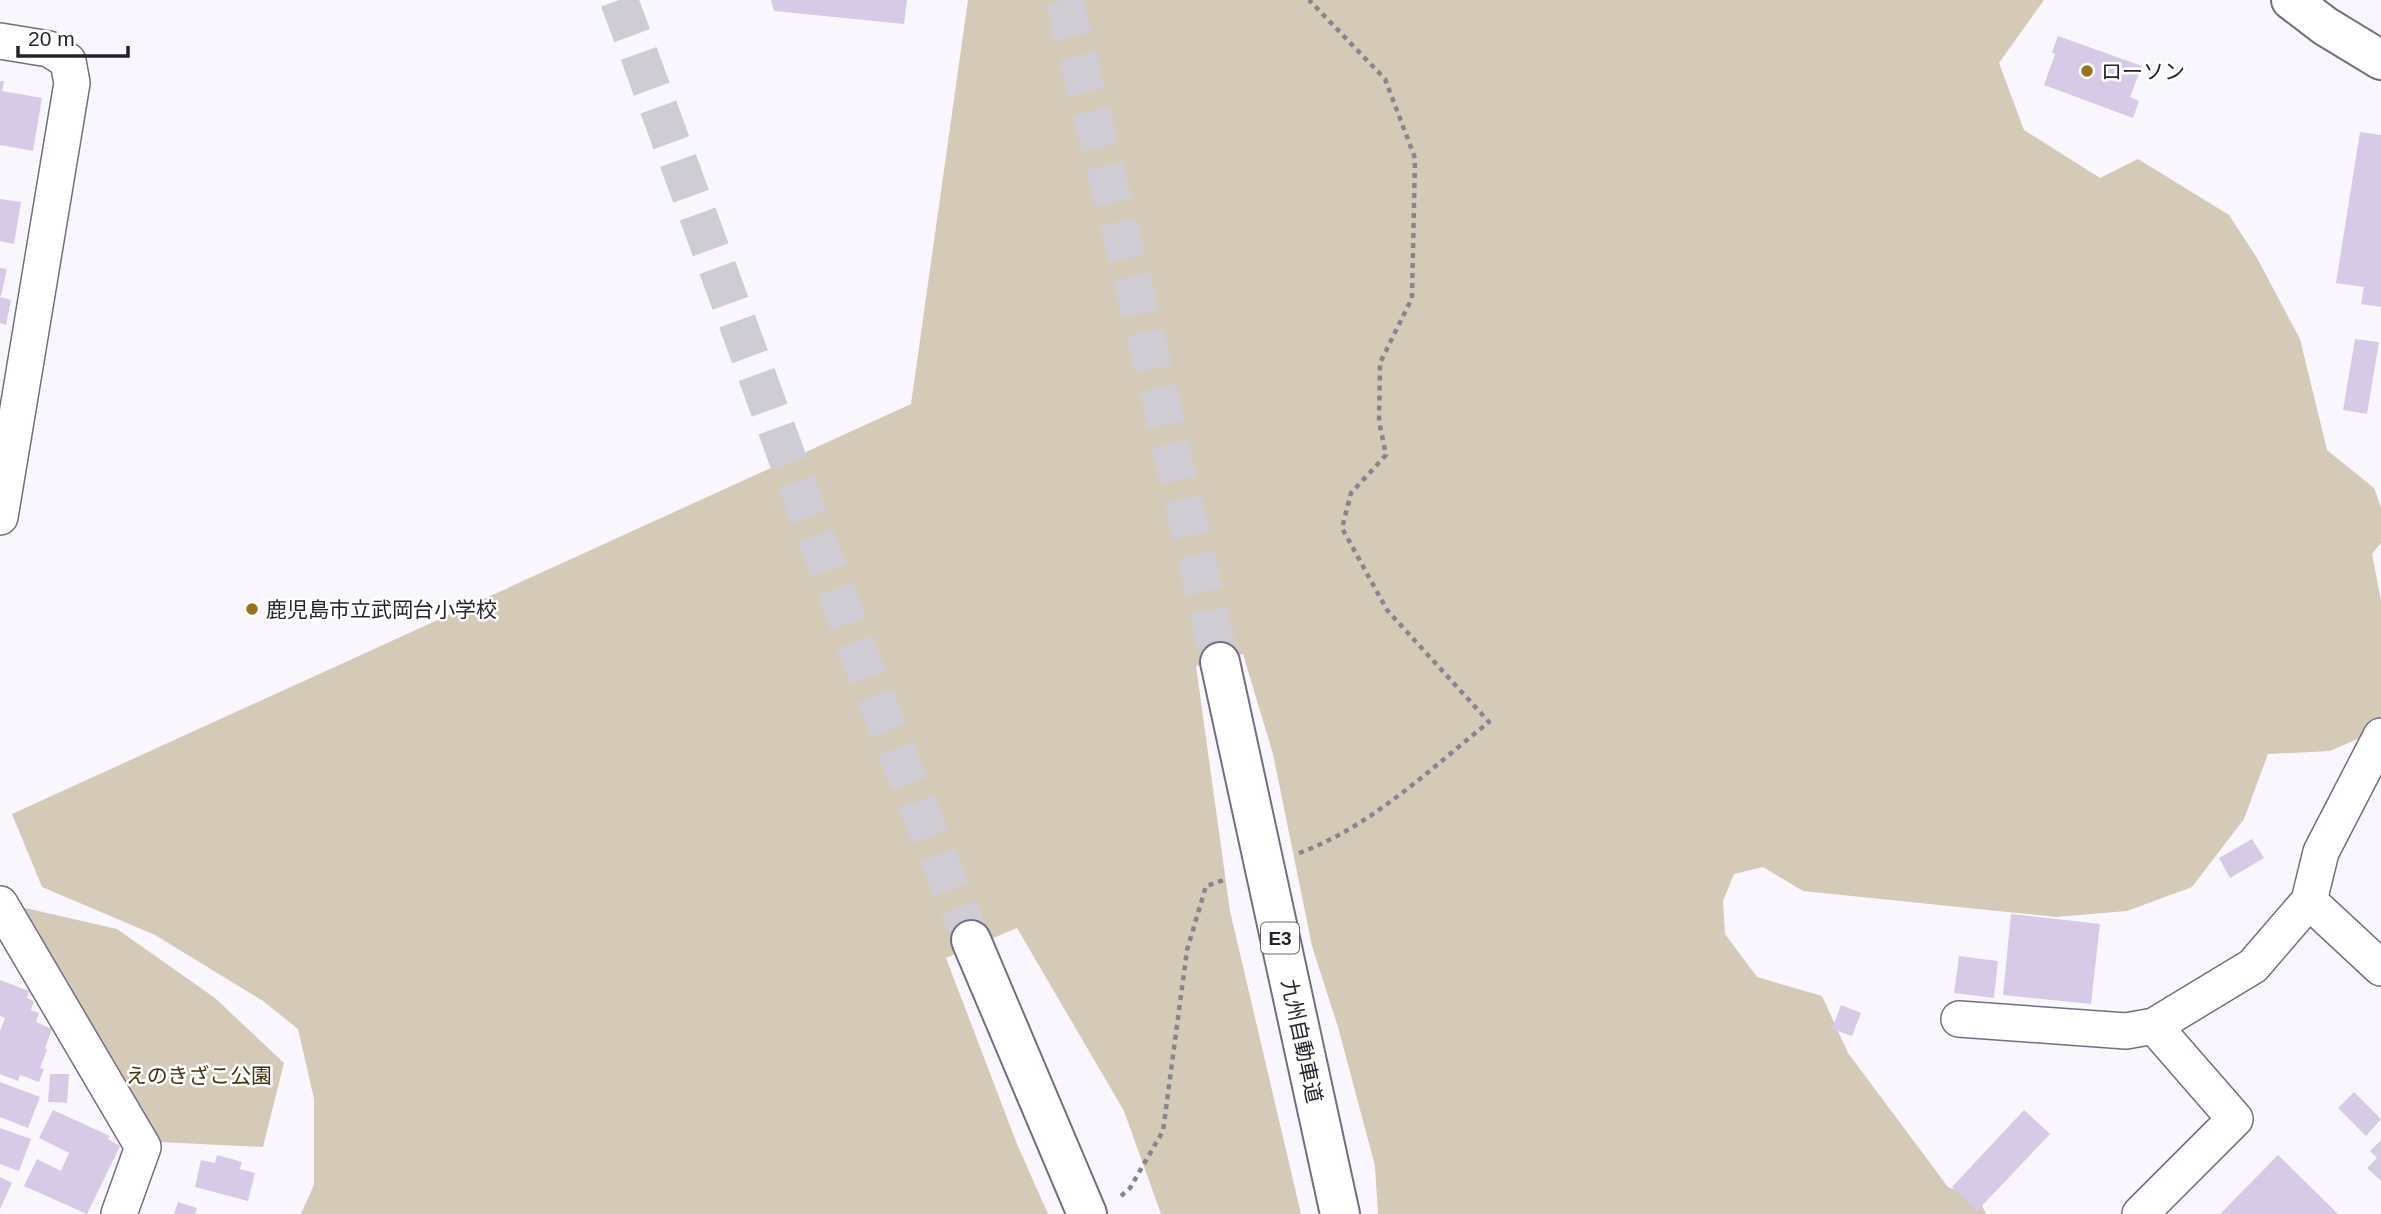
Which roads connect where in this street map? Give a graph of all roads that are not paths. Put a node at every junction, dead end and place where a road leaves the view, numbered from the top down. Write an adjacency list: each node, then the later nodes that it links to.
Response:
1 (2291, 0): 3 (main road)
2 (0, 41): 4 (street)
3 (2381, 60)
4 (0, 517)
5 (1220, 662): 15 (main road, 九州自動車道 / E3)
6 (2381, 736): 7 (street)
7 (2309, 901): 10 (street); 12 (street)
8 (0, 904): 14 (street)
9 (971, 940): 13 (main road)
10 (2381, 968)
11 (1959, 1019): 12 (street)
12 (2154, 1026): 16 (street)
13 (1103, 1206)
14 (119, 1214)
15 (1340, 1214)
16 (2140, 1214)

